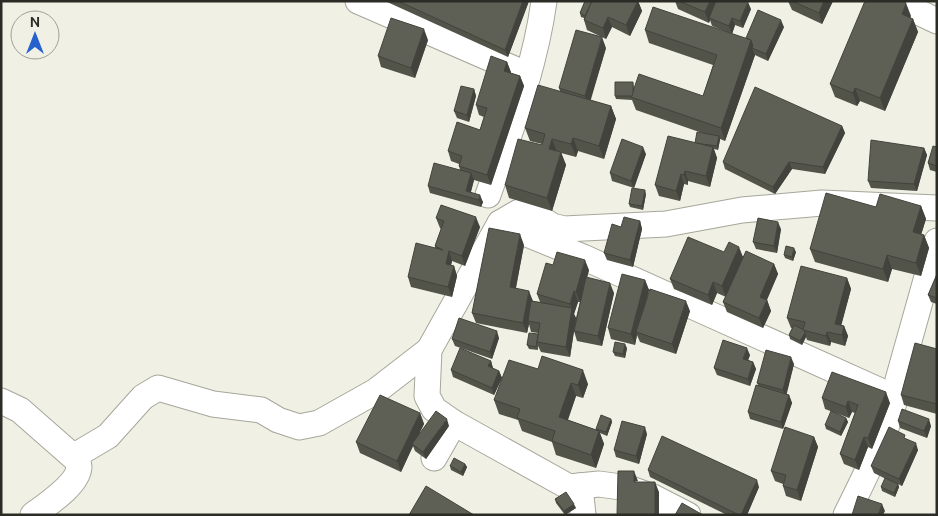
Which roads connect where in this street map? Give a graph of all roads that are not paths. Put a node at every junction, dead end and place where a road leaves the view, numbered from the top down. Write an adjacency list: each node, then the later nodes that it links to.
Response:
1 (358, 1): 5 (street)
2 (544, 1): 5 (street)
3 (895, 1): 4 (street)
4 (937, 22)
5 (528, 75): 6 (street)
6 (488, 195)
7 (937, 208): 8 (street)
8 (500, 223): 10 (street); 11 (street)
9 (937, 241): 11 (street)
10 (428, 350): 13 (street); 15 (street)
11 (896, 398): 20 (street)
12 (1, 401): 15 (street)
13 (454, 423): 14 (street); 16 (street)
14 (434, 458)
15 (77, 460): 17 (street)
16 (580, 486): 18 (street); 19 (street)
17 (33, 515)
18 (583, 515)
19 (688, 515)
20 (846, 515)

